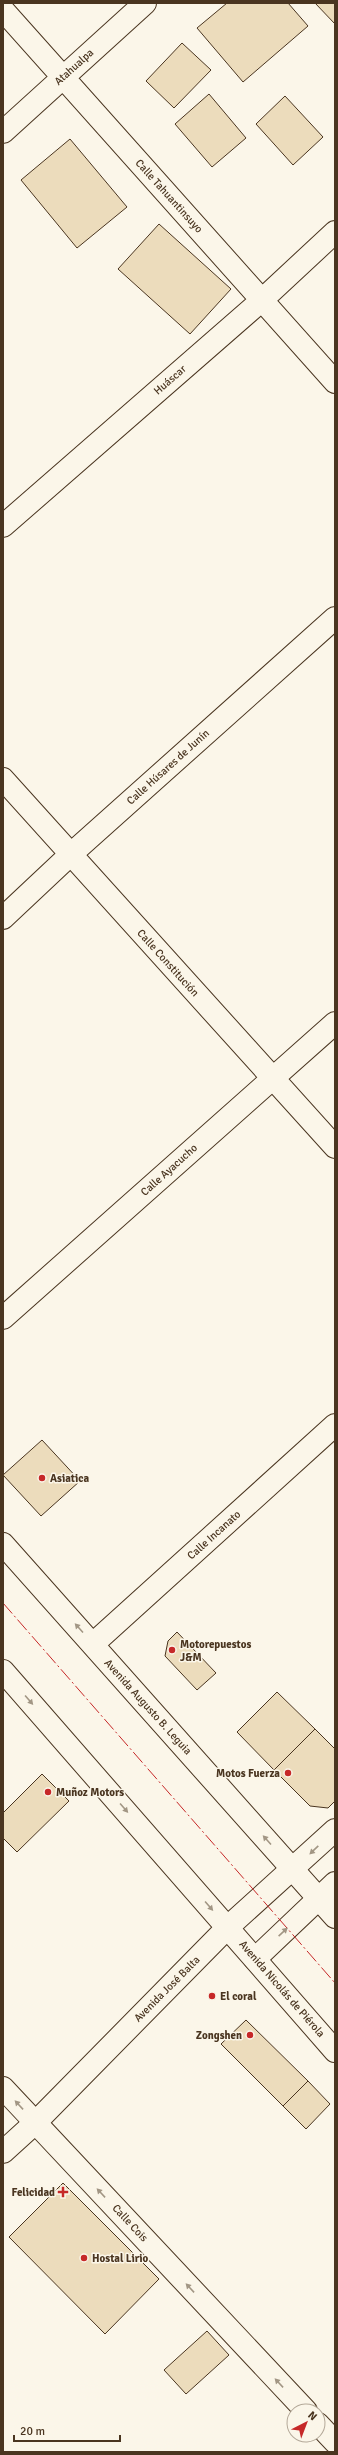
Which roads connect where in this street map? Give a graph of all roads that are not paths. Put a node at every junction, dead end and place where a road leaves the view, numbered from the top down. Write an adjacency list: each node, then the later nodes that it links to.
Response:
1 (145, 3): 3 (street, Atahualpa)
2 (3, 10): 3 (street, Calle Tahuantinsuyo)
3 (63, 77): 4 (street, Atahualpa); 6 (street, Calle Tahuantinsuyo)
4 (3, 132)
5 (335, 232): 6 (street, Huáscar)
6 (262, 300): 7 (street, Calle Tahuantinsuyo); 8 (street, Huáscar)
7 (335, 382)
8 (3, 526)
9 (335, 618): 11 (street, Calle Húsares de Junín)
10 (3, 779): 11 (street, Calle Constitución)
11 (70, 855): 12 (street, Calle Húsares de Junín); 14 (street, Calle Constitución)
12 (3, 918)
13 (335, 1023): 14 (street, Calle Ayacucho)
14 (272, 1077): 15 (street, Calle Constitución); 16 (street, Calle Ayacucho)
15 (335, 1147)
16 (3, 1318)
17 (335, 1425): 19 (street, Calle Incanato)
18 (3, 1544): 19 (street, Avenida Augusto B. Leguia, one-way to 18)
19 (93, 1644): 22 (street, Avenida Augusto B. Leguia, one-way to 19)
20 (3, 1671): 26 (street, one-way to 26)
21 (335, 1830): 22 (street, Avenida José Balta, one-way to 22)
22 (293, 1870): 24 (street); 26 (street, Avenida José Balta)
23 (335, 1883): 24 (street)
24 (318, 1898): 25 (street); 27 (street, one-way to 24)
25 (335, 1917)
26 (228, 1927): 27 (street, Avenida Nicolás de Piérola); 30 (street, Avenida José Balta)
27 (255, 1959): 28 (street, Avenida Nicolás de Piérola)
28 (335, 2051)
29 (3, 2088): 30 (street, Calle Cois, one-way to 29)
30 (36, 2122): 31 (street, Avenida José Balta); 32 (street, Calle Cois, one-way to 30)
31 (3, 2152)
32 (299, 2403)
33 (326, 2432): 34 (street)
34 (335, 2442)

